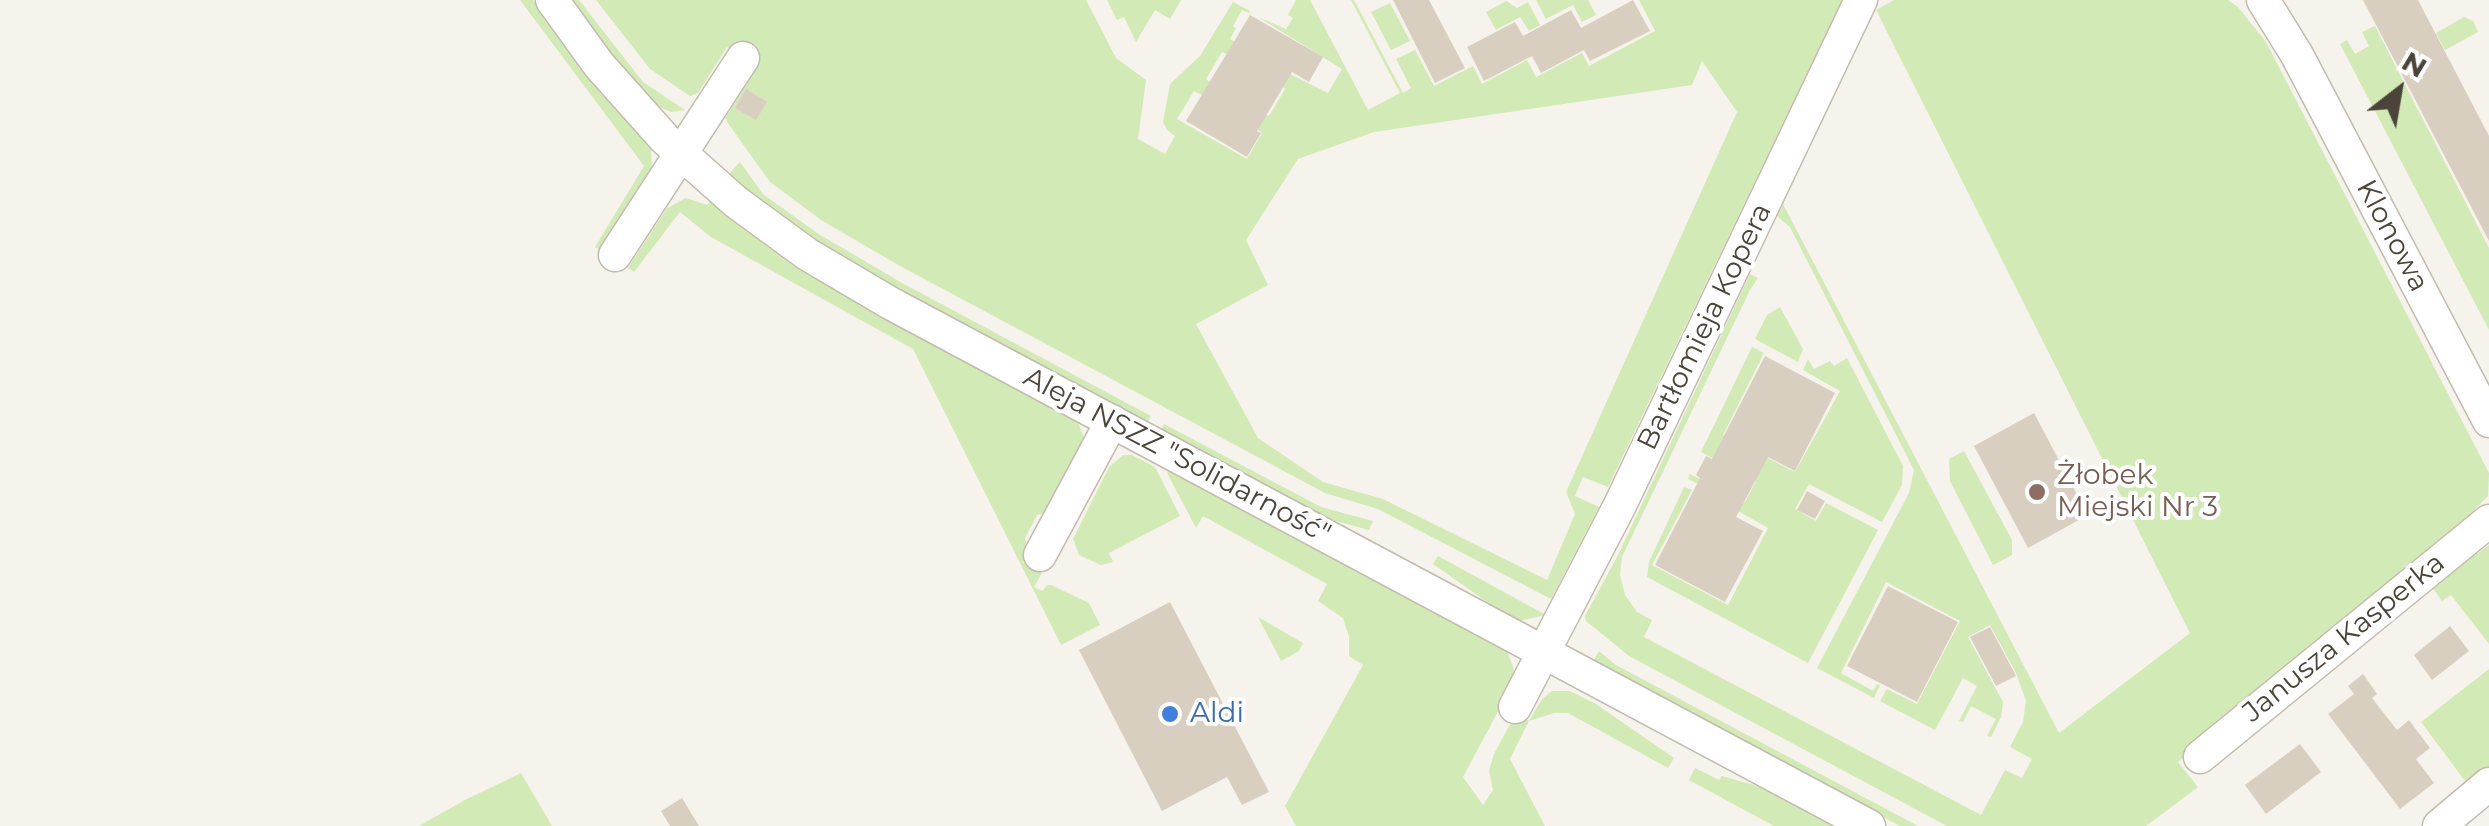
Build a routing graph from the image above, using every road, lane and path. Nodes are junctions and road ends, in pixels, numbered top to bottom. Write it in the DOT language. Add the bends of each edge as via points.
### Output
graph roads {
  1 [pos="552,0"];
  2 [pos="1861,0"];
  3 [pos="2263,0"];
  4 [pos="743,58"];
  5 [pos="680,153"];
  6 [pos="614,256"];
  7 [pos="1112,421"];
  8 [pos="2489,421"];
  9 [pos="2489,520"];
  10 [pos="1040,555"];
  11 [pos="1544,652"];
  12 [pos="1515,707"];
  13 [pos="2200,757"];
  14 [pos="2489,784"];
  15 [pos="1869,826"];
  16 [pos="2439,826"];
  1 -- 5 [label="street, Aleja NSZZ \"Solidarność\"" via="611,79"];
  2 -- 11 [label="street, Bartłomieja Kopera"];
  3 -- 8 [label="street, Klonowa"];
  4 -- 5 [label="street"];
  5 -- 6 [label="street"];
  5 -- 7 [label="street, Aleja NSZZ \"Solidarność\"" via="807,254"];
  7 -- 10 [label="street"];
  7 -- 11 [label="street, Aleja NSZZ \"Solidarność\""];
  9 -- 13 [label="street, Janusza Kasperka"];
  11 -- 12 [label="street, Bartłomieja Kopera"];
  11 -- 15 [label="street, Aleja NSZZ \"Solidarność\""];
  14 -- 16 [label="street"];
}
